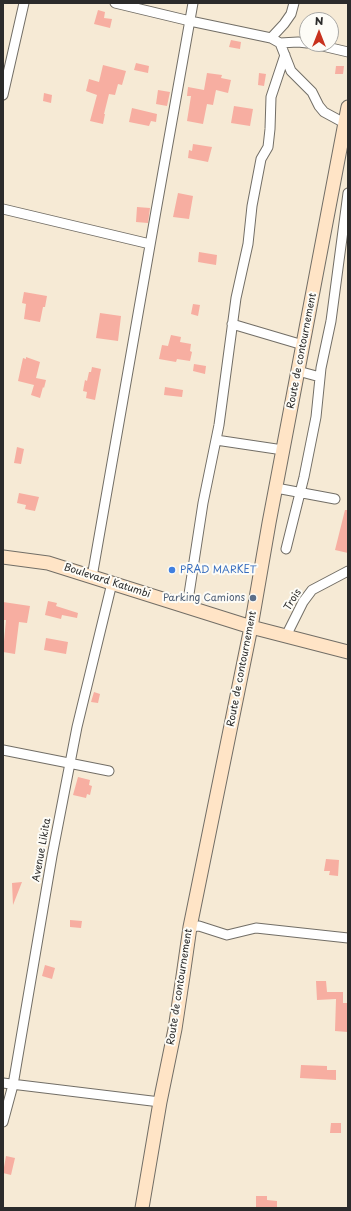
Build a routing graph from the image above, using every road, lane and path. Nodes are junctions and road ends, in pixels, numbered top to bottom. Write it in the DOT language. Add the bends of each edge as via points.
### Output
graph roads {
  1 [pos="24,3"];
  2 [pos="115,3"];
  3 [pos="193,3"];
  4 [pos="294,3"];
  5 [pos="190,21"];
  6 [pos="271,38"];
  7 [pos="299,42"];
  8 [pos="280,43"];
  9 [pos="285,55"];
  10 [pos="3,95"];
  11 [pos="348,107"];
  12 [pos="346,124"];
  13 [pos="348,193"];
  14 [pos="3,209"];
  15 [pos="150,244"];
  16 [pos="232,324"];
  17 [pos="303,344"];
  18 [pos="298,371"];
  19 [pos="320,377"];
  20 [pos="216,440"];
  21 [pos="283,450"];
  22 [pos="276,488"];
  23 [pos="300,493"];
  24 [pos="335,499"];
  25 [pos="286,549"];
  26 [pos="3,557"];
  27 [pos="348,571"];
  28 [pos="92,576"];
  29 [pos="112,583"];
  30 [pos="187,607"];
  31 [pos="251,627"];
  32 [pos="286,636"];
  33 [pos="348,652"];
  34 [pos="3,750"];
  35 [pos="70,763"];
  36 [pos="109,771"];
  37 [pos="190,927"];
  38 [pos="348,938"];
  39 [pos="3,1083"];
  40 [pos="13,1085"];
  41 [pos="160,1102"];
  42 [pos="3,1122"];
  43 [pos="142,1208"];
  1 -- 10 [label="street"];
  2 -- 5 [label="street"];
  3 -- 5 [label="street"];
  4 -- 6 [label="street" via="291,14"];
  5 -- 6 [label="street"];
  5 -- 15 [label="street"];
  6 -- 8 [label="street"];
  7 -- 8 [label="street"];
  8 -- 9 [label="street"];
  9 -- 12 [label="street" via="291,71 312,92 324,112"];
  9 -- 16 [label="street" via="271,97 268,147 261,158"];
  11 -- 12 [label="street, Route de contournement"];
  12 -- 17 [label="street, Route de contournement"];
  13 -- 19 [label="street" via="331,321"];
  14 -- 15 [label="street"];
  15 -- 28 [label="street"];
  16 -- 17 [label="street"];
  16 -- 20 [label="street"];
  17 -- 18 [label="street, Route de contournement"];
  18 -- 19 [label="street"];
  18 -- 21 [label="street, Route de contournement"];
  19 -- 23 [label="street" via="316,417"];
  20 -- 21 [label="street"];
  20 -- 30 [label="street" via="203,502"];
  21 -- 22 [label="street, Route de contournement"];
  22 -- 23 [label="street"];
  22 -- 31 [label="street, Route de contournement"];
  23 -- 24 [label="street"];
  23 -- 25 [label="street"];
  26 -- 28 [label="street, Boulevard Katumbi" via="48,563"];
  27 -- 32 [label="street, Trois" via="312,590"];
  28 -- 29 [label="street, Boulevard Katumbi"];
  29 -- 30 [label="street, Boulevard Katumbi"];
  29 -- 35 [label="street, Avenue Likita"];
  30 -- 31 [label="street, Boulevard Katumbi"];
  31 -- 32 [label="street, Boulevard Katumbi"];
  31 -- 37 [label="street, Route de contournement"];
  32 -- 33 [label="street, Boulevard Katumbi"];
  34 -- 35 [label="street"];
  35 -- 36 [label="street"];
  35 -- 40 [label="street, Avenue Likita"];
  37 -- 38 [label="street" via="199,926 227,935 256,928"];
  37 -- 41 [label="street, Route de contournement" via="184,976"];
  39 -- 40 [label="street"];
  40 -- 41 [label="street"];
  40 -- 42 [label="street, Avenue Likita"];
  41 -- 43 [label="street, Route de contournement"];
}
